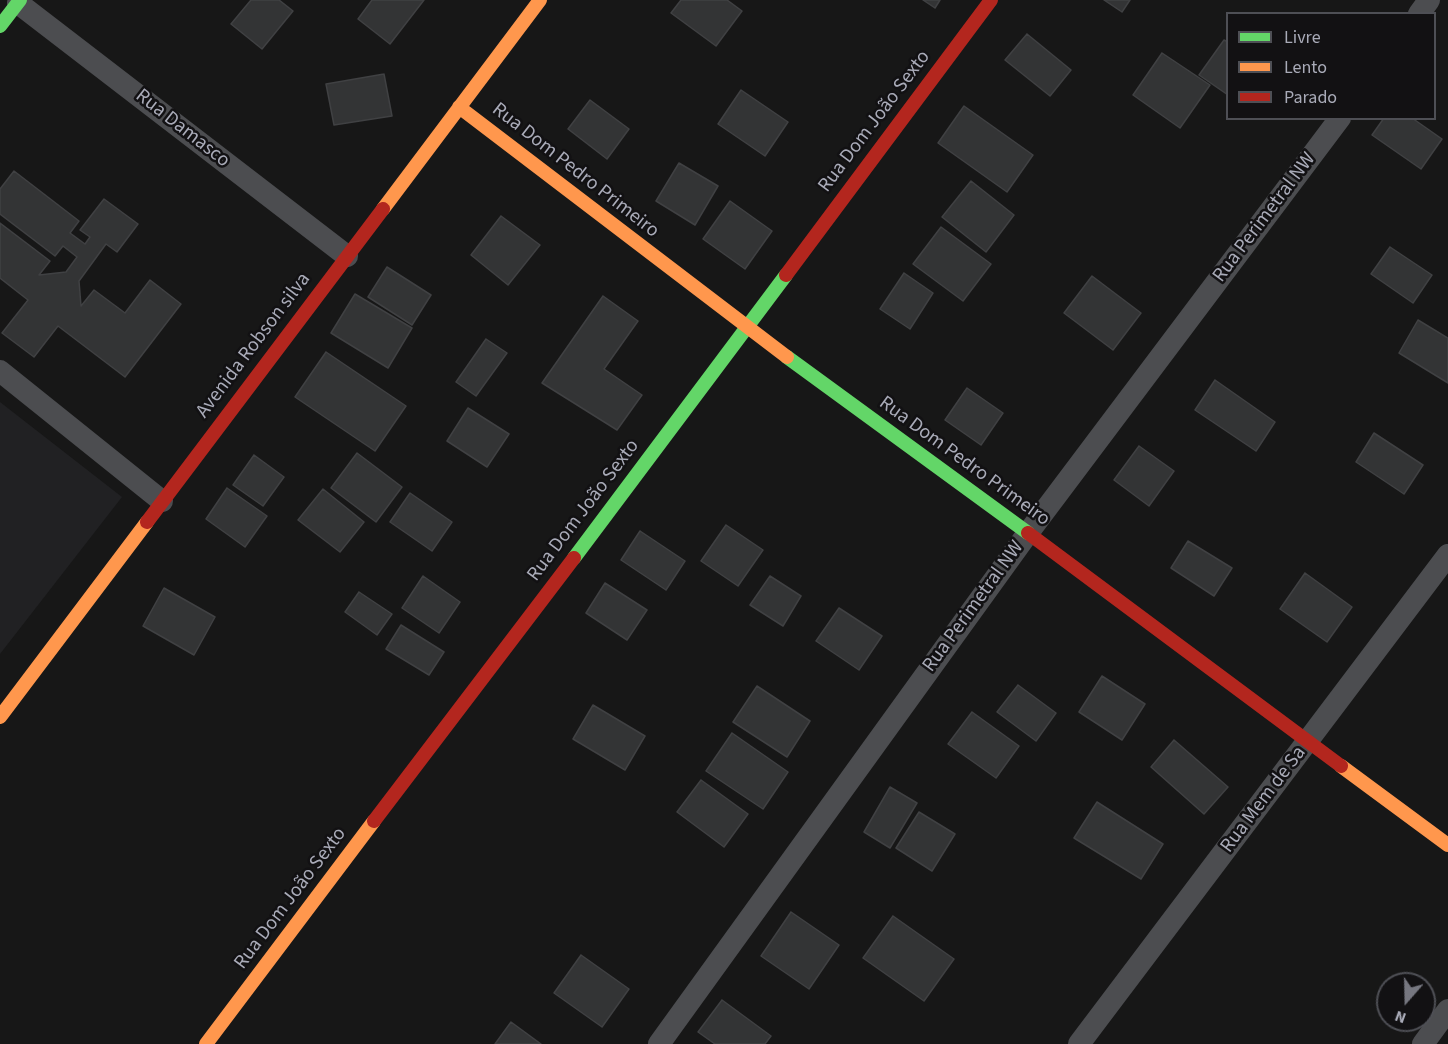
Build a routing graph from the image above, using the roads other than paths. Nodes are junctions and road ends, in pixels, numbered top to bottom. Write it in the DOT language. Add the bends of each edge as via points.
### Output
graph roads {
  1 [pos="540,0"];
  2 [pos="991,0"];
  3 [pos="19,1"];
  4 [pos="0,26"];
  5 [pos="459,107"];
  6 [pos="1338,120"];
  7 [pos="347,256"];
  8 [pos="747,328"];
  9 [pos="0,370"];
  10 [pos="162,501"];
  11 [pos="1028,533"];
  12 [pos="1448,555"];
  13 [pos="0,717"];
  14 [pos="1309,741"];
  15 [pos="1448,845"];
  16 [pos="1448,1010"];
  17 [pos="206,1044"];
  18 [pos="658,1044"];
  19 [pos="1079,1044"];
  20 [pos="1423,1044"];
  1 -- 5 [label="street, Avenida Robson silva"];
  2 -- 8 [label="street, Rua Dom João Sexto"];
  3 -- 4 [label="street"];
  3 -- 7 [label="street, Rua Damasco"];
  5 -- 7 [label="street, Avenida Robson silva"];
  5 -- 8 [label="street, Rua Dom Pedro Primeiro"];
  6 -- 11 [label="street, Rua Perimetral NW"];
  7 -- 10 [label="street, Avenida Robson silva"];
  8 -- 11 [label="street, Rua Dom Pedro Primeiro"];
  8 -- 17 [label="street, Rua Dom João Sexto"];
  9 -- 10 [label="street"];
  10 -- 13 [label="street, Avenida Robson silva"];
  11 -- 14 [label="street, Rua Dom Pedro Primeiro"];
  11 -- 18 [label="street, Rua Perimetral NW"];
  12 -- 14 [label="street, Rua Mem de Sa"];
  14 -- 15 [label="street, Rua Dom Pedro Primeiro"];
  14 -- 19 [label="street, Rua Mem de Sa"];
  16 -- 20 [label="street"];
}
